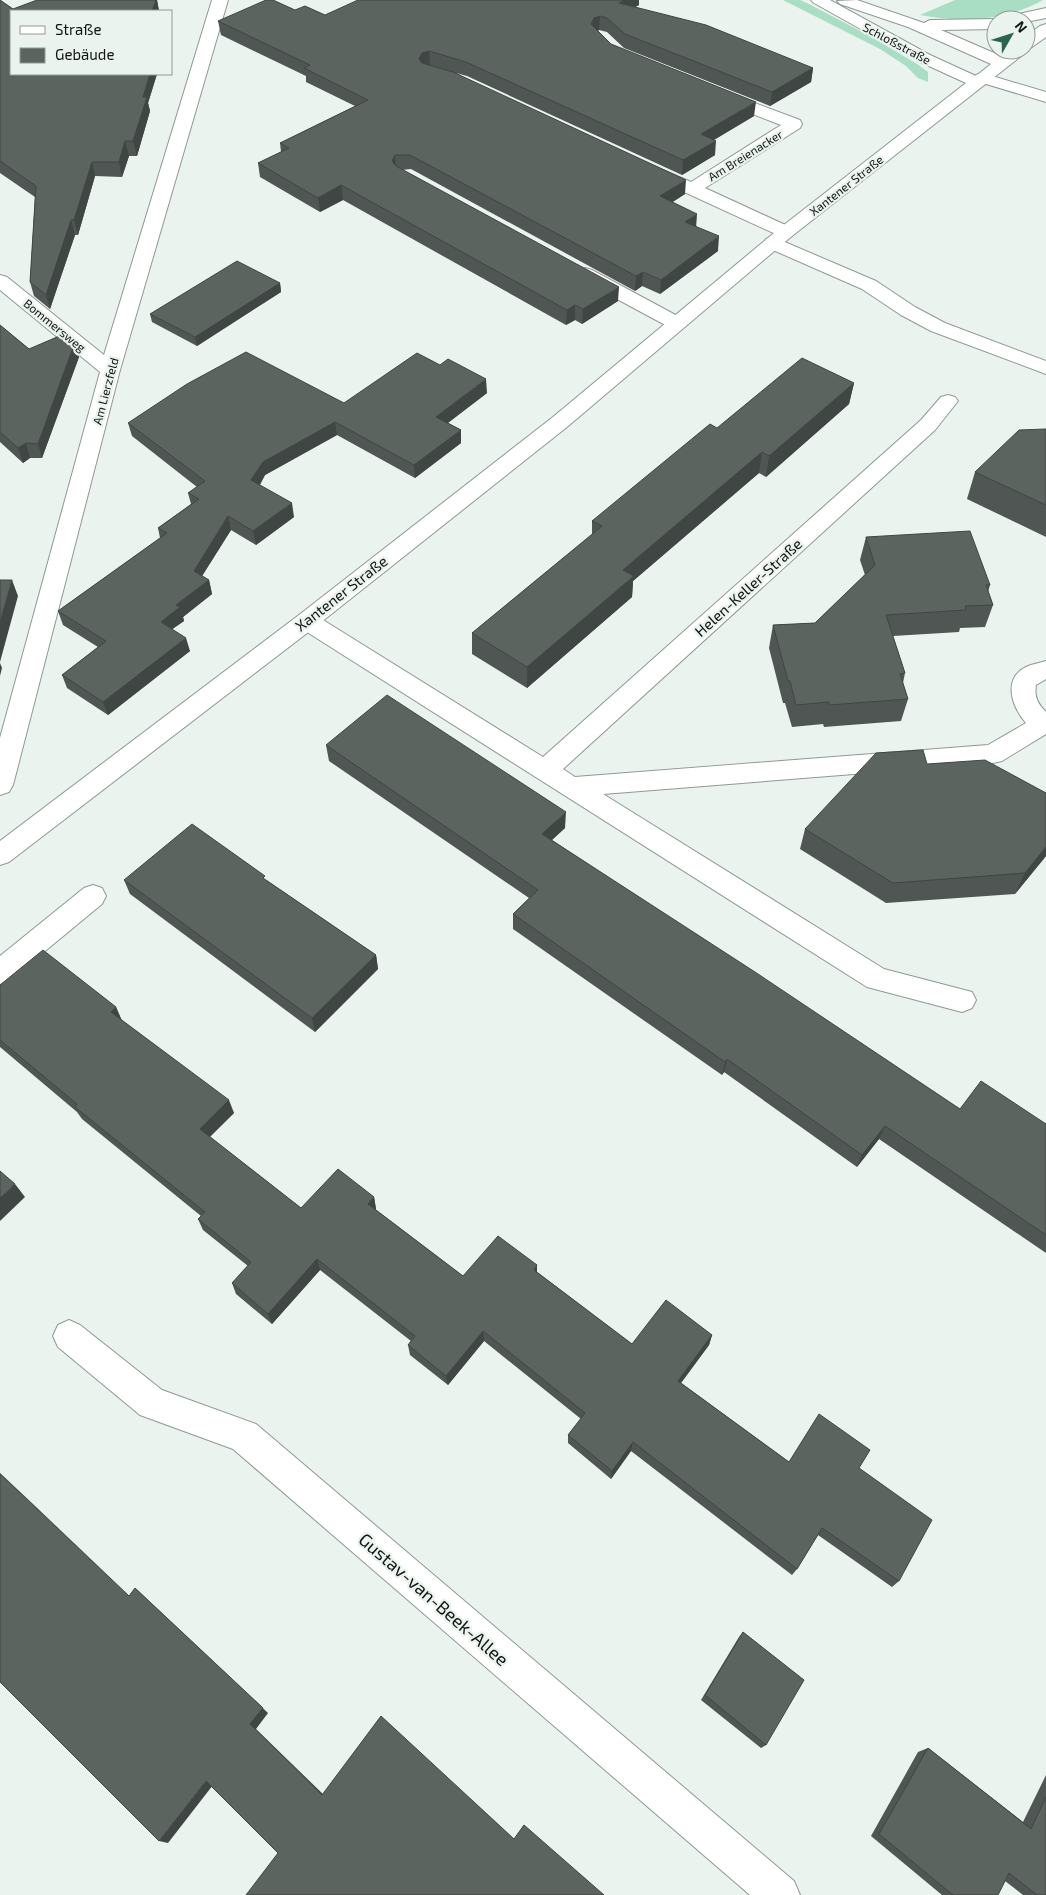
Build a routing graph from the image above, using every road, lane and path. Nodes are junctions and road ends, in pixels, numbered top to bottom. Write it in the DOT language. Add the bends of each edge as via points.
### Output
graph roads {
  1 [pos="220,0"];
  2 [pos="819,0"];
  3 [pos="842,0"];
  4 [pos="914,24"];
  5 [pos="986,25"];
  6 [pos="1006,60"];
  7 [pos="1002,63"];
  8 [pos="979,80"];
  9 [pos="705,89"];
  10 [pos="1046,97"];
  11 [pos="638,164"];
  12 [pos="691,189"];
  13 [pos="779,238"];
  14 [pos="567,264"];
  15 [pos="0,281"];
  16 [pos="676,323"];
  17 [pos="1046,368"];
  18 [pos="110,370"];
  19 [pos="948,401"];
  20 [pos="307,621"];
  21 [pos="1046,670"];
  22 [pos="1045,724"];
  23 [pos="545,770"];
  24 [pos="0,785"];
  25 [pos="571,787"];
  26 [pos="0,855"];
  27 [pos="93,896"];
  28 [pos="5,960"];
  29 [pos="962,1000"];
  30 [pos="69,1336"];
  31 [pos="780,1895"];
  1 -- 18 [label="street, Am Lierzfeld"];
  2 -- 8 [label="street, Schloßstraße" via="924,58"];
  3 -- 4 [label="street, Schloßstraße"];
  4 -- 5 [label="street"];
  4 -- 7 [label="street, Schloßstraße"];
  6 -- 7 [label="street, Xantener Straße"];
  7 -- 8 [label="street, Xantener Straße"];
  8 -- 10 [label="street, Schloßstraße"];
  8 -- 13 [label="street, Xantener Straße"];
  9 -- 12 [label="street, Am Breienacker" via="794,124"];
  11 -- 12 [label="street, Am Breienacker"];
  12 -- 13 [label="street, Am Breienacker"];
  13 -- 16 [label="street, Xantener Straße"];
  13 -- 17 [label="street, Am Breienacker" via="869,285 938,327"];
  14 -- 16 [label="street"];
  15 -- 18 [label="street, Bommersweg"];
  16 -- 20 [label="street, Xantener Straße" via="560,422"];
  18 -- 24 [label="street, Am Lierzfeld"];
  19 -- 23 [label="street, Helen-Keller-Straße" via="928,425"];
  20 -- 23 [label="street"];
  20 -- 26 [label="street, Xantener Straße"];
  21 -- 22 [label="street" via="1031,676 1024,686 1023,699 1030,713"];
  22 -- 25 [label="street" via="994,754"];
  23 -- 25 [label="street"];
  25 -- 29 [label="street" via="877,979"];
  27 -- 28 [label="street"];
  30 -- 31 [label="street, Gustav-van-Beek-Allee" via="152,1404 244,1436"];
}
